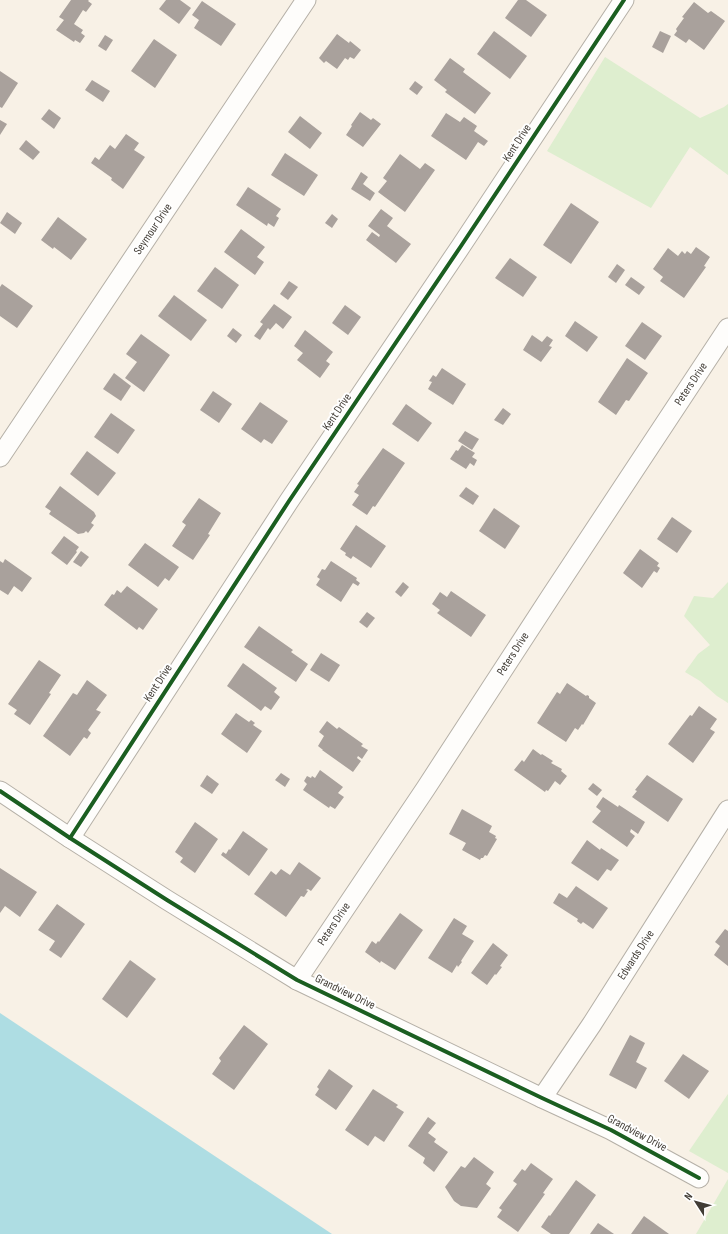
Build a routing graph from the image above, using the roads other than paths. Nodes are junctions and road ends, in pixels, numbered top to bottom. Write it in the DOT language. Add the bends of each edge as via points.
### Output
graph roads {
  1 [pos="306,0"];
  2 [pos="624,0"];
  3 [pos="728,328"];
  4 [pos="0,457"];
  5 [pos="0,791"];
  6 [pos="728,810"];
  7 [pos="70,838"];
  8 [pos="296,980"];
  9 [pos="542,1098"];
  10 [pos="699,1178"];
  1 -- 4 [label="street, Seymour Drive"];
  2 -- 7 [label="street, Kent Drive" via="462,246 289,501"];
  3 -- 8 [label="street, Peters Drive" via="426,788"];
  5 -- 7 [label="street, Grandview Drive"];
  6 -- 9 [label="street, Edwards Drive"];
  7 -- 8 [label="street, Grandview Drive"];
  8 -- 9 [label="street, Grandview Drive"];
  9 -- 10 [label="street, Grandview Drive" via="611,1130"];
}
